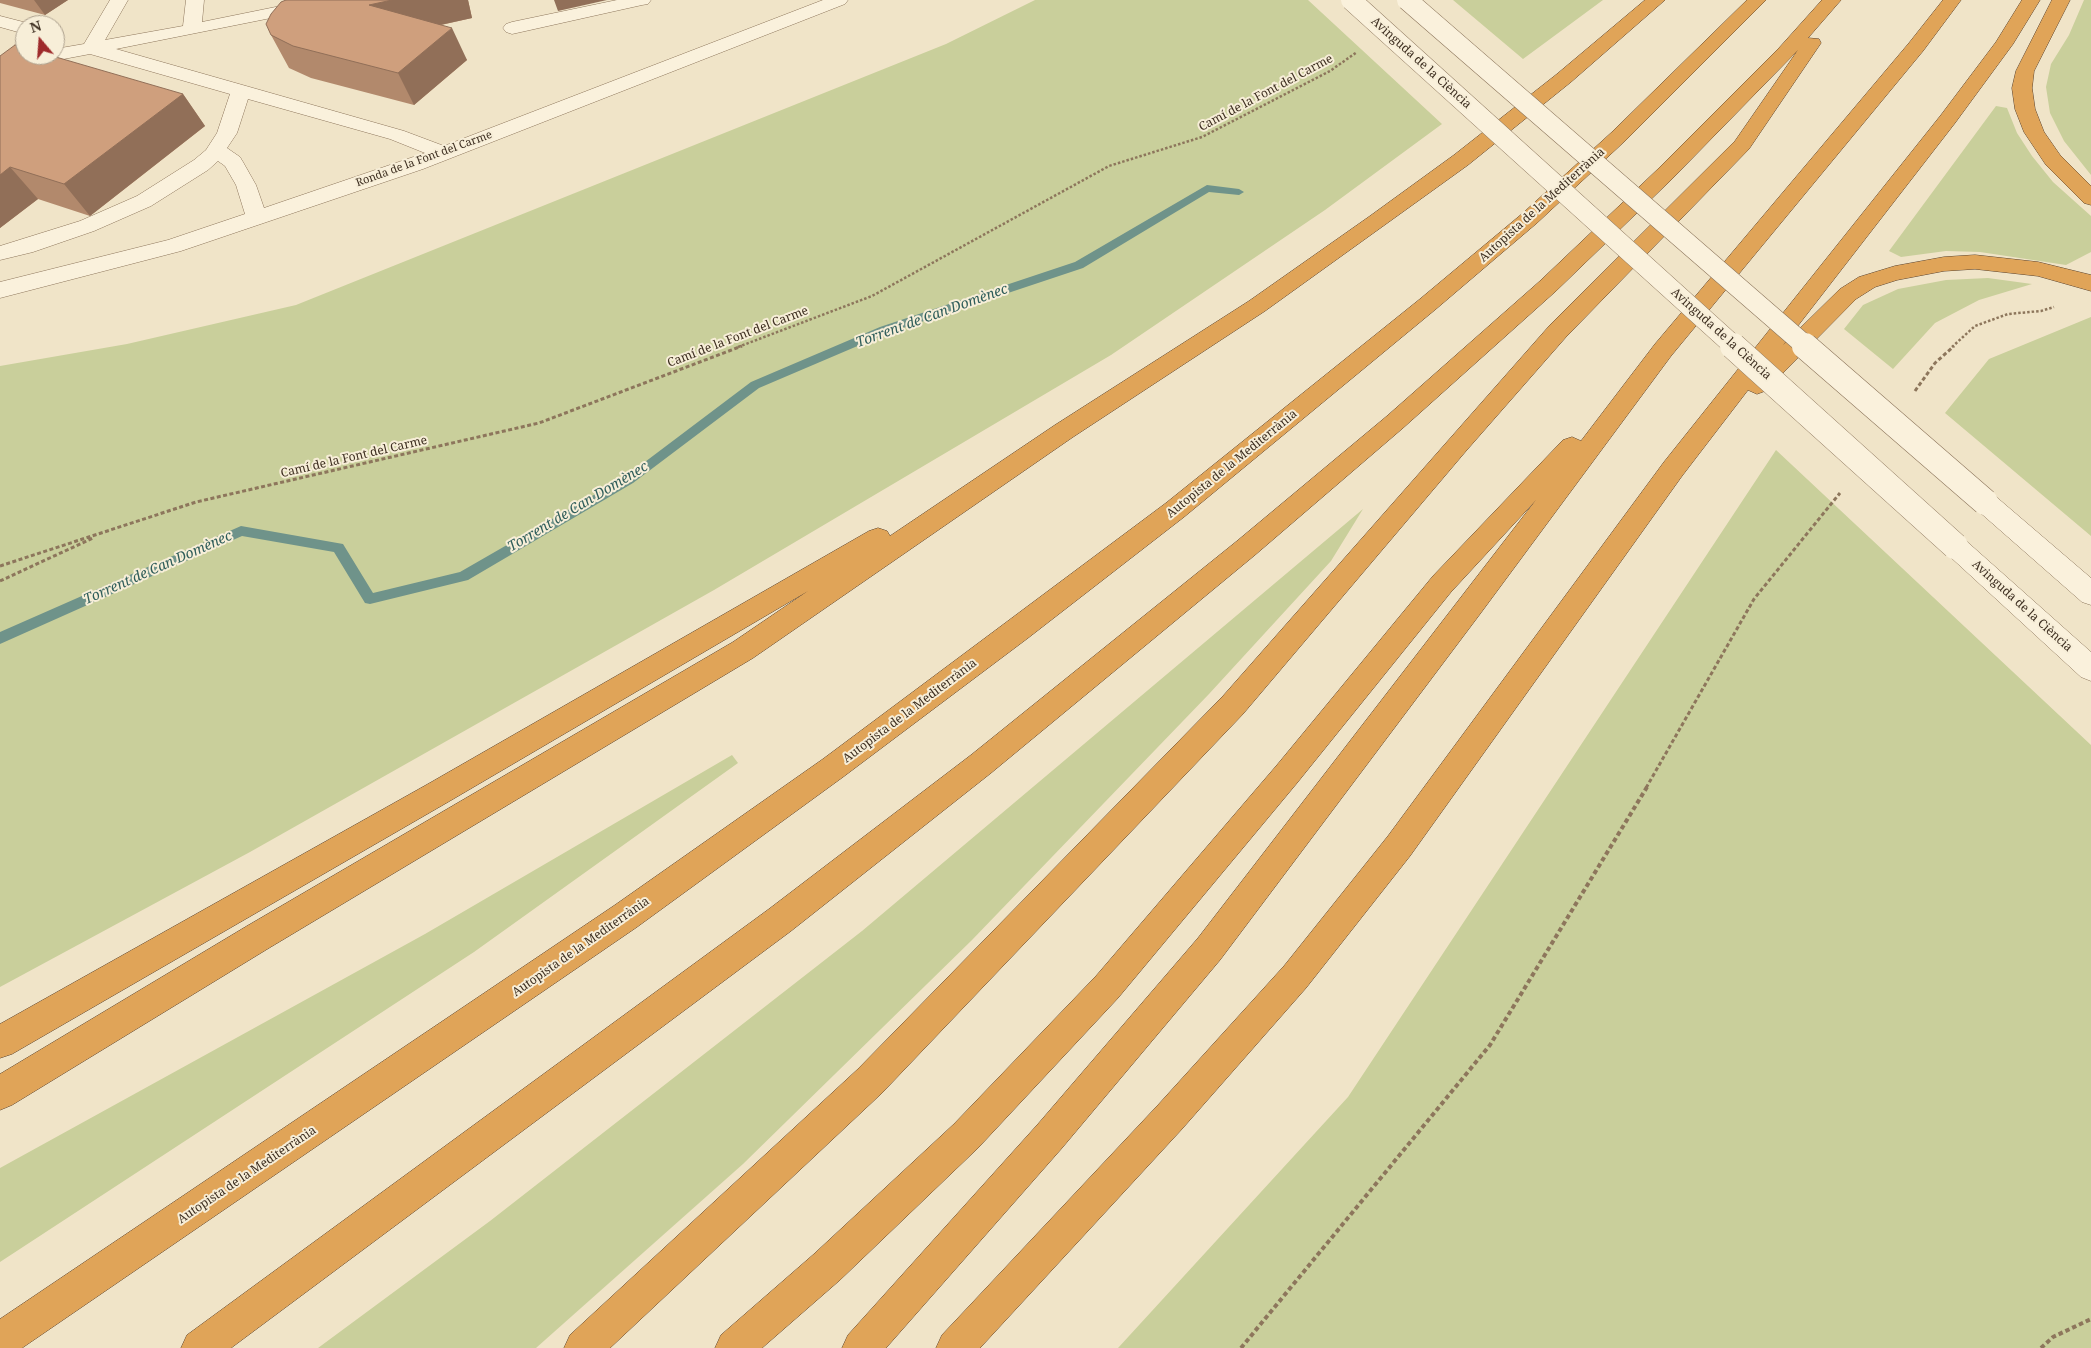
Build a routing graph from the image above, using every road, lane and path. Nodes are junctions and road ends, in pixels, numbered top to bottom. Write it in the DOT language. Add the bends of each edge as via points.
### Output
graph roads {
  1 [pos="119,0"];
  2 [pos="195,0"];
  3 [pos="336,0"];
  4 [pos="642,0"];
  5 [pos="838,0"];
  6 [pos="1351,0"];
  7 [pos="1407,0"];
  8 [pos="1656,0"];
  9 [pos="1757,0"];
  10 [pos="1832,0"];
  11 [pos="1842,0"];
  12 [pos="1952,0"];
  13 [pos="2031,0"];
  14 [pos="2061,0"];
  15 [pos="0,21"];
  16 [pos="15,25"];
  17 [pos="512,28"];
  18 [pos="192,30"];
  19 [pos="65,40"];
  20 [pos="91,48"];
  21 [pos="1361,49"];
  22 [pos="0,65"];
  23 [pos="240,90"];
  24 [pos="216,150"];
  25 [pos="444,153"];
  26 [pos="2091,198"];
  27 [pos="257,218"];
  28 [pos="0,253"];
  29 [pos="2091,283"];
  30 [pos="0,290"];
  31 [pos="2057,306"];
  32 [pos="1663,350"];
  33 [pos="1912,395"];
  34 [pos="1064,431"];
  35 [pos="1673,469"];
  36 [pos="1841,492"];
  37 [pos="107,531"];
  38 [pos="0,566"];
  39 [pos="0,581"];
  40 [pos="2091,594"];
  41 [pos="2091,669"];
  42 [pos="0,1042"];
  43 [pos="0,1093"];
  44 [pos="2091,1319"];
  45 [pos="0,1341"];
  46 [pos="200,1348"];
  47 [pos="582,1348"];
  48 [pos="734,1348"];
  49 [pos="861,1348"];
  50 [pos="955,1348"];
  51 [pos="1241,1348"];
  52 [pos="2041,1348"];
  1 -- 20 [label="street"];
  2 -- 18 [label="street"];
  3 -- 18 [label="street"];
  4 -- 17 [label="street"];
  5 -- 25 [label="street, Ronda de la Font del Carme"];
  6 -- 41 [label="street, Avinguda de la Ciència, bridge"];
  7 -- 40 [label="street, bridge"];
  8 -- 34 [label="highway" via="1557,84 1385,216 1257,306"];
  9 -- 45 [label="highway, Autopista de la Mediterrània" via="1619,136 1530,218 1183,504 1026,624 825,774 626,916"];
  10 -- 46 [label="highway" via="1786,52 1665,174 1548,286 1246,548 981,764 780,920"];
  11 -- 47 [label="highway" via="1742,145 1558,331 1233,705 870,1081"];
  12 -- 32 [label="highway"];
  13 -- 35 [label="highway" via="2004,44 1948,119"];
  14 -- 26 [label="highway" via="2025,71 2022,88 2025,110 2034,132 2053,160"];
  15 -- 16 [label="street"];
  18 -- 20 [label="street"];
  19 -- 20 [label="street"];
  20 -- 22 [label="street"];
  20 -- 23 [label="street"];
  21 -- 37 [label="path, Camí de la Font del Carme" via="1330,71 1202,137 1109,166 872,296 539,423 196,502"];
  23 -- 24 [label="street" via="227,133"];
  23 -- 25 [label="street" via="397,135"];
  24 -- 27 [label="street" via="234,162"];
  24 -- 28 [label="street" via="201,165 144,202 87,226"];
  25 -- 27 [label="street, Ronda de la Font del Carme"];
  27 -- 30 [label="street, Ronda de la Font del Carme" via="173,246"];
  29 -- 35 [label="highway" via="2038,269 1975,262 1918,267 1867,282 1848,294"];
  31 -- 33 [label="path" via="2008,314 1975,326 1936,363"];
  32 -- 48 [label="highway" via="1442,584 1288,774 1107,987 966,1136 828,1267"];
  32 -- 49 [label="highway" via="1209,949 1050,1136"];
  34 -- 42 [label="highway"];
  34 -- 43 [label="highway" via="743,650 258,936"];
  35 -- 50 [label="highway" via="1399,846 1295,977"];
  36 -- 51 [label="path" via="1754,599 1623,829 1490,1045"];
  37 -- 38 [label="path, Camí de la Font del Carme"];
  37 -- 39 [label="path"];
  44 -- 52 [label="path" via="2053,1337"];
}
